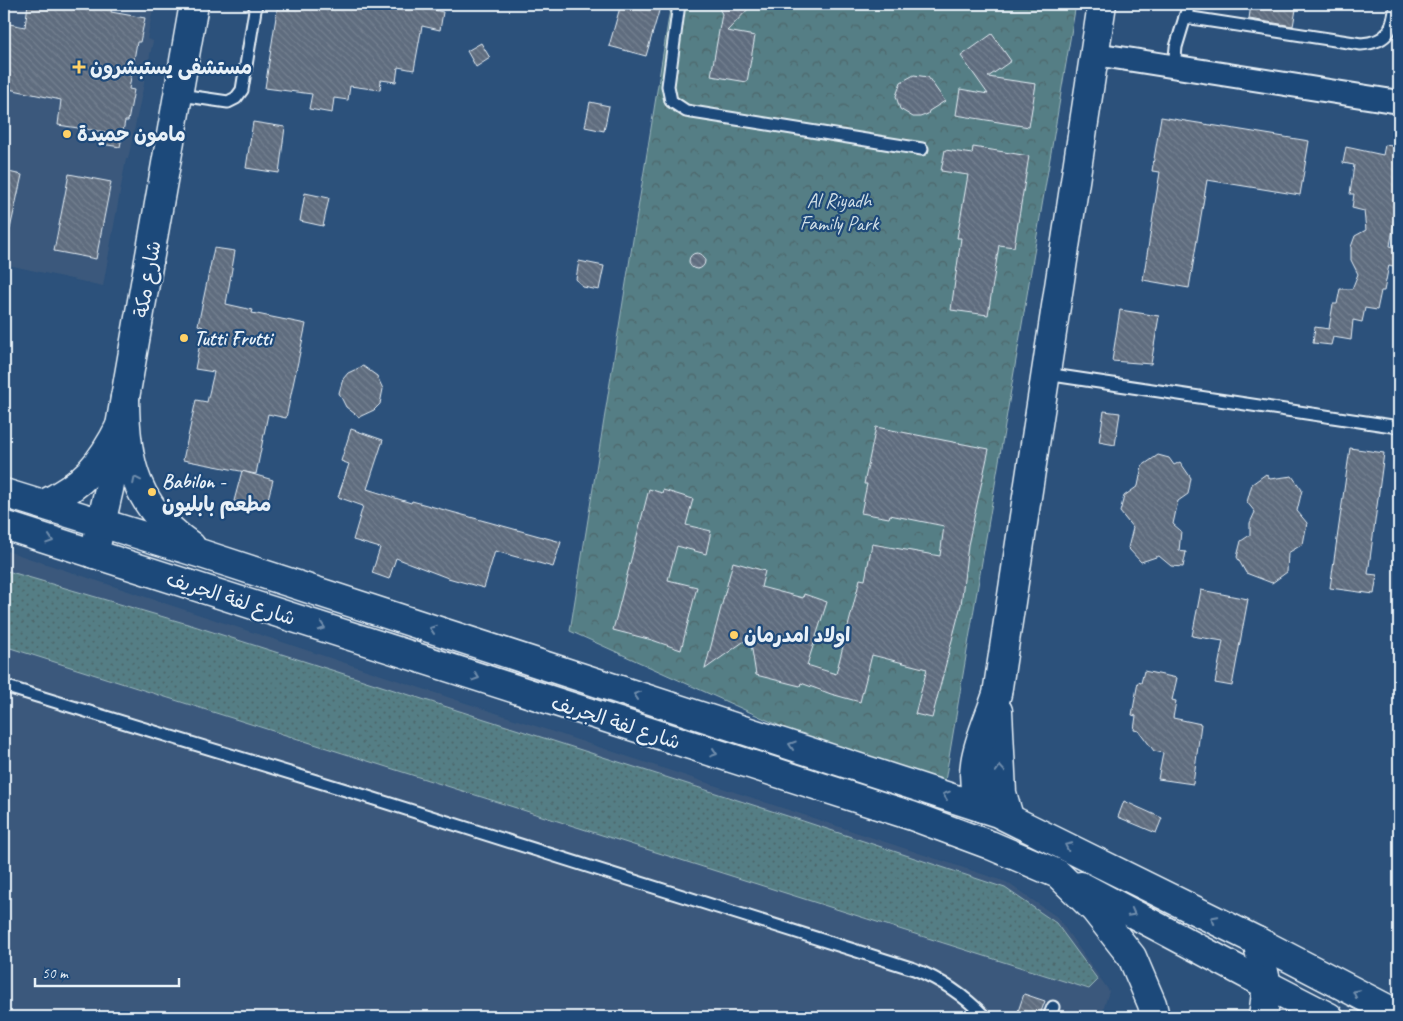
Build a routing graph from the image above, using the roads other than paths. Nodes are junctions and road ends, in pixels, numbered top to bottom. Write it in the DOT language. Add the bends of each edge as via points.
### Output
graph roads {
  1 [pos="194,4"];
  2 [pos="256,4"];
  3 [pos="680,4"];
  4 [pos="1102,4"];
  5 [pos="1189,4"];
  6 [pos="1396,4"];
  7 [pos="1185,17"];
  8 [pos="1095,54"];
  9 [pos="1174,67"];
  10 [pos="180,95"];
  11 [pos="1399,102"];
  12 [pos="922,149"];
  13 [pos="1046,374"];
  14 [pos="123,411"];
  15 [pos="1399,427"];
  16 [pos="4,493"];
  17 [pos="42,506"];
  18 [pos="102,522"];
  19 [pos="4,525"];
  20 [pos="94,554"];
  21 [pos="202,554"];
  22 [pos="4,686"];
  23 [pos="997,694"];
  24 [pos="982,808"];
  25 [pos="1009,817"];
  26 [pos="1058,874"];
  27 [pos="1257,941"];
  28 [pos="1267,985"];
  29 [pos="1399,1015"];
  30 [pos="985,1017"];
  31 [pos="1155,1017"];
  32 [pos="1264,1017"];
  33 [pos="1329,1017"];
  1 -- 10 [label="main road, شارع مكة"];
  2 -- 10 [label="lane" via="242,90 236,98 228,102"];
  3 -- 12 [label="lane" via="668,86 671,101 686,111"];
  4 -- 8 [label="main road"];
  5 -- 7 [label="lane"];
  6 -- 7 [label="lane" via="1393,27 1380,40 1361,44"];
  7 -- 9 [label="lane"];
  8 -- 9 [label="street"];
  8 -- 13 [label="main road"];
  9 -- 11 [label="street"];
  10 -- 14 [label="main road, شارع مكة"];
  13 -- 15 [label="lane"];
  13 -- 23 [label="main road"];
  14 -- 17 [label="main road" via="108,450 90,474 68,492"];
  14 -- 18 [label="main road, شارع مكة"];
  21 -- 14 [label="main road, one-way" via="172,533 149,505 132,472"];
  16 -- 17 [label="main road, شارع لفة الجريف"];
  17 -- 18 [label="main road, شارع لفة الجريف"];
  18 -- 20 [label="main road, شارع مكة"];
  18 -- 21 [label="main road, شارع لفة الجريف"];
  19 -- 20 [label="main road, شارع لفة الجريف, one-way"];
  20 -- 26 [label="main road, شارع لفة الجريف, one-way" via="912,816"];
  24 -- 21 [label="main road, شارع لفة الجريف, one-way"];
  22 -- 30 [label="lane" via="914,969 933,976 956,991"];
  23 -- 24 [label="main road" via="972,778 976,798"];
  25 -- 23 [label="main road, one-way" via="1002,793"];
  24 -- 25 [label="main road, شارع لفة الجريف"];
  27 -- 25 [label="main road, شارع لفة الجريف, one-way"];
  26 -- 28 [label="main road, one-way"];
  26 -- 31 [label="main road, شارع لفة الجريف" via="1095,910 1132,957"];
  27 -- 28 [label="main road"];
  29 -- 27 [label="main road, شارع لفة الجريف, one-way"];
  28 -- 32 [label="main road"];
  28 -- 33 [label="main road"];
}
